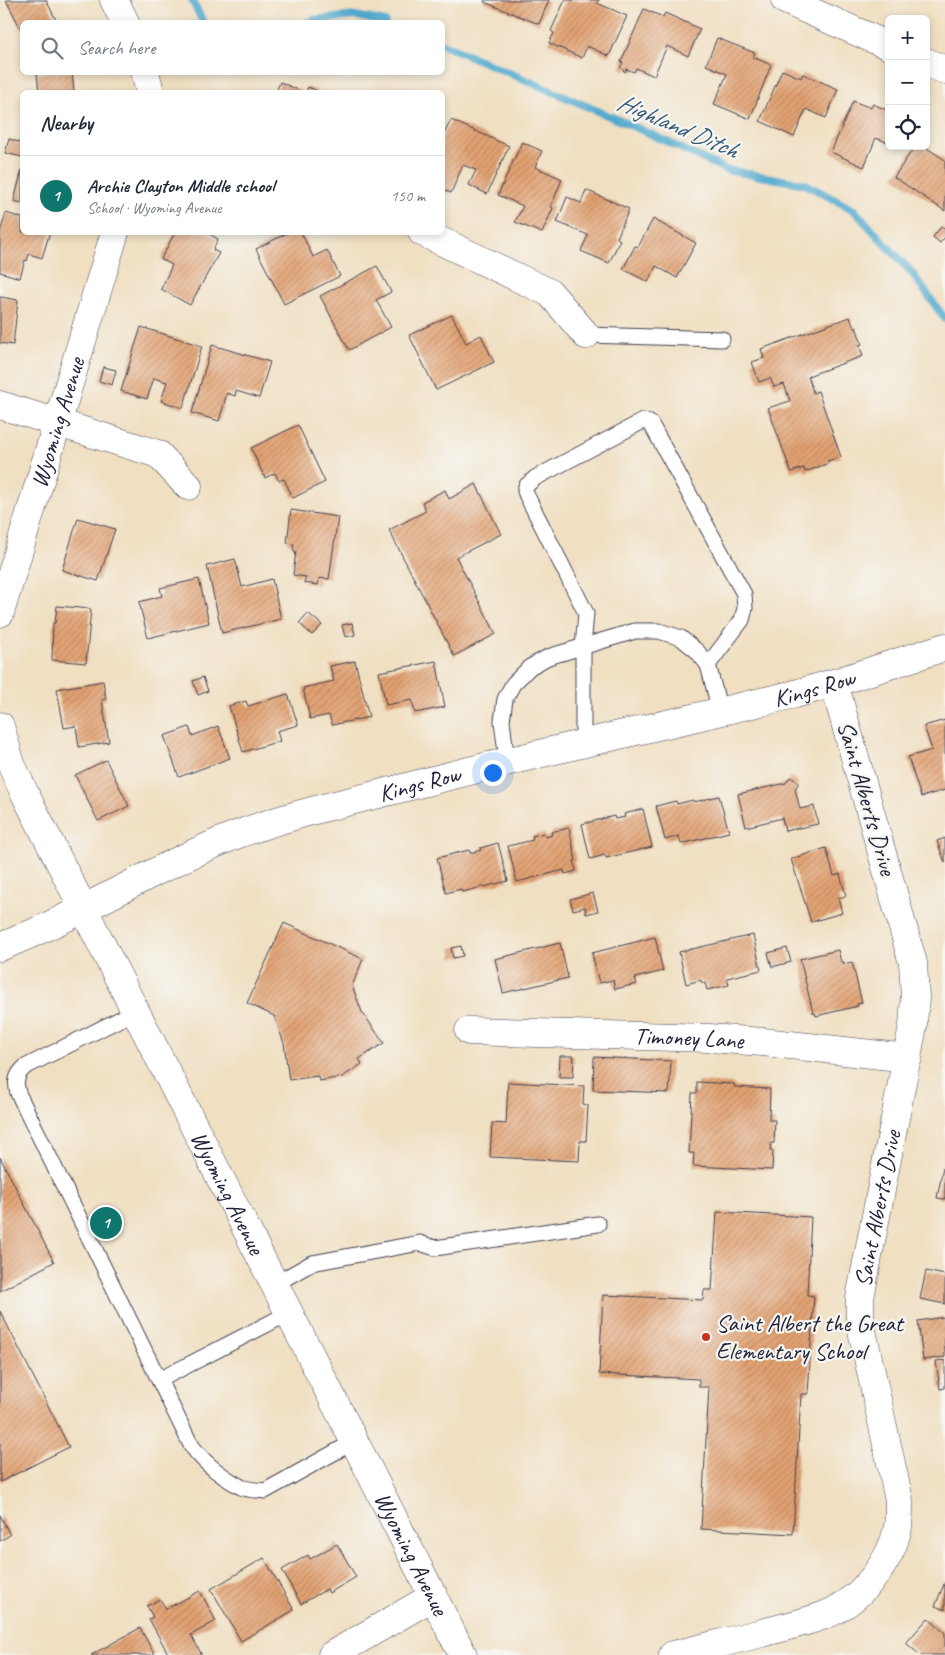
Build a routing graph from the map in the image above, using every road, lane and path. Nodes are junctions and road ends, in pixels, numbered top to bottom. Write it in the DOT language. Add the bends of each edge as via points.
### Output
graph roads {
  1 [pos="114,0"];
  2 [pos="785,0"];
  3 [pos="124,20"];
  4 [pos="885,44"];
  5 [pos="930,64"];
  6 [pos="945,70"];
  7 [pos="114,235"];
  8 [pos="428,235"];
  9 [pos="586,336"];
  10 [pos="722,339"];
  11 [pos="0,405"];
  12 [pos="57,422"];
  13 [pos="188,486"];
  14 [pos="0,613"];
  15 [pos="582,647"];
  16 [pos="945,647"];
  17 [pos="708,665"];
  18 [pos="834,683"];
  19 [pos="720,711"];
  20 [pos="583,743"];
  21 [pos="2,744"];
  22 [pos="507,761"];
  23 [pos="84,909"];
  24 [pos="0,947"];
  25 [pos="136,1011"];
  26 [pos="469,1032"];
  27 [pos="908,1058"];
  28 [pos="598,1224"];
  29 [pos="275,1284"];
  30 [pos="290,1313"];
  31 [pos="159,1380"];
  32 [pos="355,1441"];
  33 [pos="434,1596"];
  34 [pos="332,1655"];
  35 [pos="463,1655"];
  36 [pos="673,1655"];
  1 -- 3 [label="street"];
  2 -- 4 [label="street"];
  5 -- 6 [label="street"];
  7 -- 12 [label="street, Wyoming Avenue"];
  8 -- 9 [label="street" via="550,293"];
  9 -- 10 [label="lane"];
  11 -- 12 [label="street"];
  12 -- 13 [label="street" via="158,454"];
  12 -- 14 [label="street, Wyoming Avenue"];
  15 -- 17 [label="lane" via="635,631 659,631 681,638 697,650"];
  15 -- 17 [label="lane" via="586,613 527,496 526,486 586,450 647,421 744,594 742,620"];
  15 -- 20 [label="lane"];
  15 -- 22 [label="lane" via="548,657 530,667 513,684 504,699 502,721"];
  16 -- 18 [label="street, Kings Row"];
  17 -- 19 [label="lane"];
  18 -- 19 [label="street, Kings Row"];
  18 -- 27 [label="street, Saint Alberts Drive" via="913,963 916,997"];
  19 -- 20 [label="street, Kings Row"];
  20 -- 22 [label="street, Kings Row"];
  21 -- 23 [label="street, Wyoming Avenue"];
  22 -- 23 [label="street, Kings Row" via="284,819 236,835"];
  23 -- 24 [label="street, Kings Row"];
  23 -- 25 [label="street, Wyoming Avenue"];
  25 -- 29 [label="street, Wyoming Avenue"];
  25 -- 31 [label="lane" via="25,1067 16,1084"];
  26 -- 27 [label="street, Timoney Lane" via="709,1038"];
  27 -- 36 [label="street, Saint Alberts Drive" via="860,1298 863,1335 899,1500 898,1527 891,1548 864,1589 827,1614"];
  28 -- 29 [label="lane" via="435,1248 420,1242 312,1263"];
  29 -- 30 [label="street, Wyoming Avenue"];
  30 -- 31 [label="lane"];
  30 -- 32 [label="street, Wyoming Avenue"];
  31 -- 32 [label="lane" via="196,1453 242,1487 265,1490"];
  32 -- 33 [label="street, Wyoming Avenue"];
  33 -- 34 [label="street"];
  33 -- 35 [label="street, Wyoming Avenue"];
}
